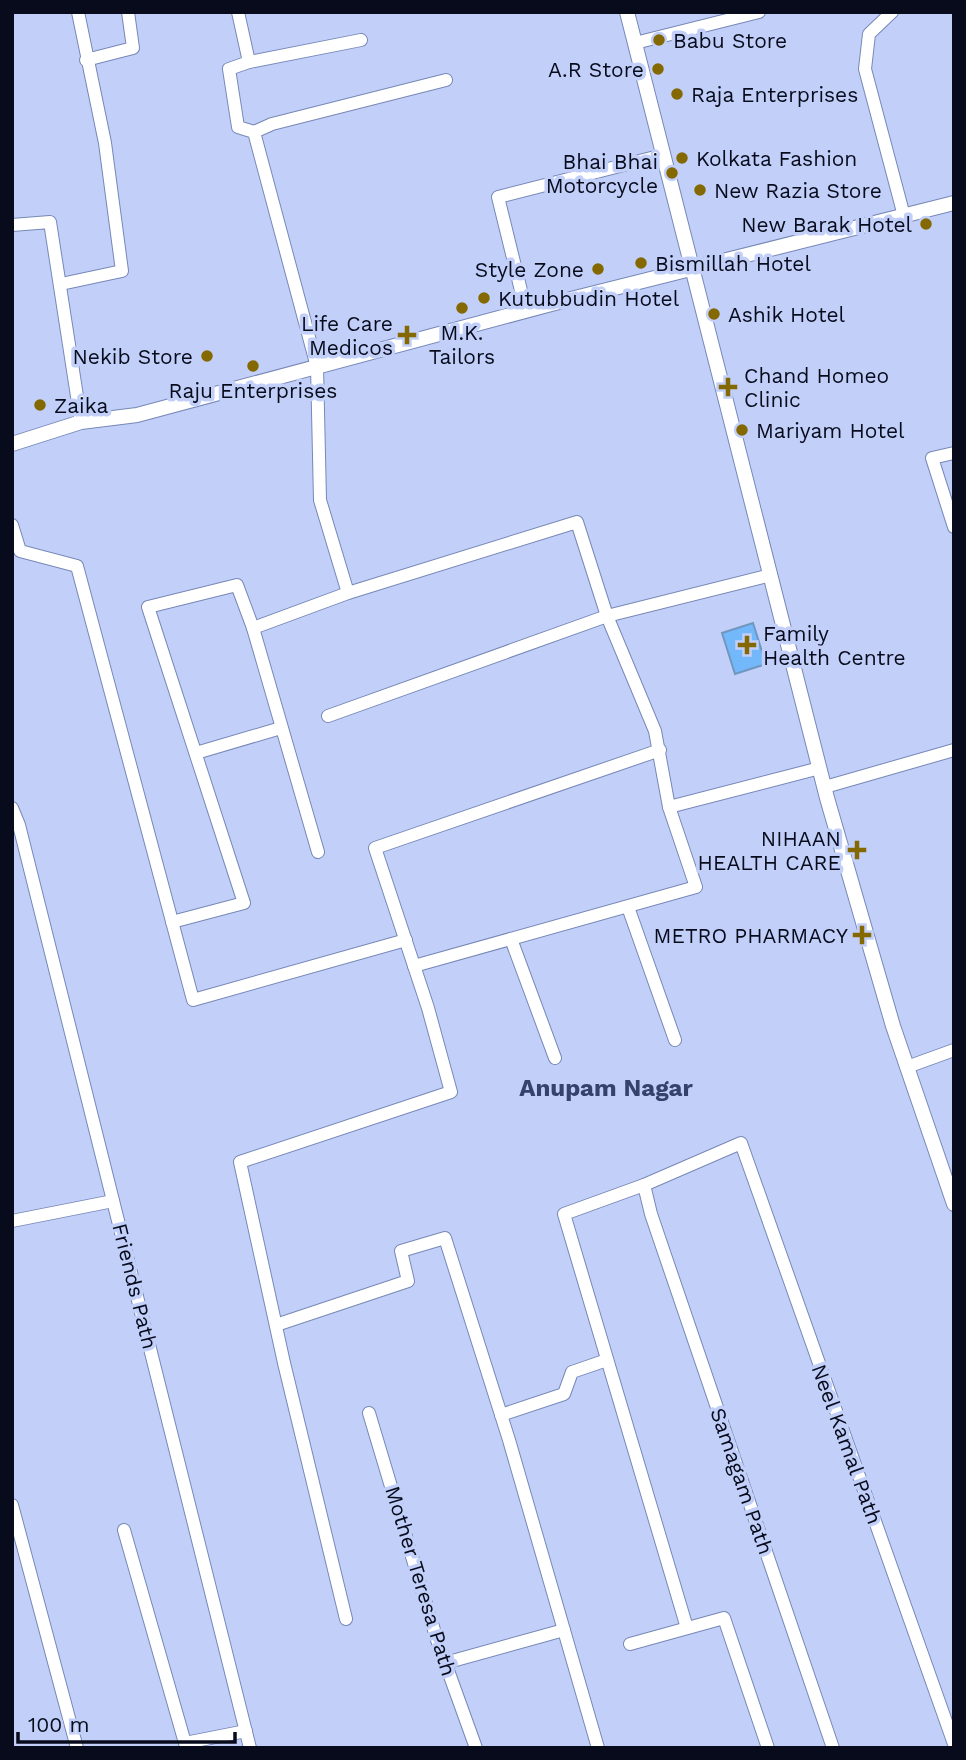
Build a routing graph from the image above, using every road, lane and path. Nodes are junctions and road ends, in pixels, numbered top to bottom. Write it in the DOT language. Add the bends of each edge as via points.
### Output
graph roads {
  1 [pos="78,12"];
  2 [pos="128,12"];
  3 [pos="238,12"];
  4 [pos="627,12"];
  5 [pos="758,12"];
  6 [pos="892,12"];
  7 [pos="360,40"];
  8 [pos="635,43"];
  9 [pos="86,60"];
  10 [pos="249,62"];
  11 [pos="446,80"];
  12 [pos="254,132"];
  13 [pos="663,155"];
  14 [pos="954,203"];
  15 [pos="904,216"];
  16 [pos="12,225"];
  17 [pos="692,268"];
  18 [pos="61,284"];
  19 [pos="526,311"];
  20 [pos="317,367"];
  21 [pos="81,422"];
  22 [pos="12,444"];
  23 [pos="954,453"];
  24 [pos="12,525"];
  25 [pos="954,527"];
  26 [pos="771,575"];
  27 [pos="348,593"];
  28 [pos="607,616"];
  29 [pos="253,628"];
  30 [pos="328,716"];
  31 [pos="281,727"];
  32 [pos="660,750"];
  33 [pos="954,750"];
  34 [pos="196,753"];
  35 [pos="820,768"];
  36 [pos="825,787"];
  37 [pos="669,807"];
  38 [pos="12,808"];
  39 [pos="318,852"];
  40 [pos="628,907"];
  41 [pos="173,922"];
  42 [pos="512,939"];
  43 [pos="406,940"];
  44 [pos="414,965"];
  45 [pos="675,1040"];
  46 [pos="954,1050"];
  47 [pos="555,1058"];
  48 [pos="907,1067"];
  49 [pos="951,1183"];
  50 [pos="644,1185"];
  51 [pos="113,1201"];
  52 [pos="954,1203"];
  53 [pos="12,1221"];
  54 [pos="276,1325"];
  55 [pos="607,1360"];
  56 [pos="369,1413"];
  57 [pos="501,1416"];
  58 [pos="12,1505"];
  59 [pos="124,1530"];
  60 [pos="346,1619"];
  61 [pos="687,1628"];
  62 [pos="564,1630"];
  63 [pos="630,1644"];
  64 [pos="445,1663"];
  65 [pos="246,1731"];
  66 [pos="954,1744"];
  67 [pos="77,1748"];
  68 [pos="250,1748"];
  69 [pos="476,1748"];
  70 [pos="598,1748"];
  71 [pos="768,1748"];
  72 [pos="833,1748"];
  1 -- 9 [label="street"];
  2 -- 9 [label="street" via="133,48"];
  3 -- 10 [label="street"];
  4 -- 8 [label="street"];
  5 -- 8 [label="street"];
  6 -- 15 [label="street" via="869,34 865,69"];
  7 -- 10 [label="street"];
  8 -- 13 [label="street"];
  9 -- 18 [label="street" via="106,143 122,271"];
  10 -- 12 [label="street" via="229,69 238,127"];
  11 -- 12 [label="street"];
  12 -- 20 [label="street"];
  13 -- 17 [label="street"];
  13 -- 19 [label="street" via="498,197"];
  14 -- 15 [label="street"];
  15 -- 17 [label="street"];
  16 -- 18 [label="street" via="50,222"];
  17 -- 19 [label="street"];
  17 -- 26 [label="street"];
  18 -- 21 [label="street"];
  19 -- 20 [label="street"];
  20 -- 21 [label="street" via="137,415"];
  20 -- 27 [label="street" via="320,500"];
  21 -- 22 [label="street"];
  23 -- 25 [label="street" via="932,458"];
  24 -- 41 [label="street" via="20,551 77,566"];
  26 -- 28 [label="street"];
  26 -- 35 [label="street"];
  27 -- 28 [label="street" via="578,522"];
  27 -- 29 [label="street"];
  28 -- 30 [label="street"];
  28 -- 32 [label="street"];
  29 -- 31 [label="street"];
  29 -- 34 [label="street" via="237,585 148,607"];
  31 -- 34 [label="street"];
  31 -- 39 [label="street"];
  32 -- 37 [label="street"];
  32 -- 43 [label="street" via="375,848"];
  33 -- 36 [label="street"];
  34 -- 41 [label="street" via="244,903"];
  35 -- 36 [label="street"];
  35 -- 37 [label="street"];
  36 -- 48 [label="street"];
  37 -- 40 [label="street" via="696,887"];
  38 -- 51 [label="street, Friends Path"];
  40 -- 42 [label="street"];
  40 -- 45 [label="street"];
  41 -- 43 [label="street" via="194,1000"];
  42 -- 44 [label="street"];
  42 -- 47 [label="street"];
  43 -- 44 [label="street"];
  44 -- 54 [label="street" via="452,1092 240,1162"];
  46 -- 48 [label="street"];
  48 -- 49 [label="street"];
  49 -- 52 [label="street"];
  50 -- 55 [label="street" via="564,1214"];
  50 -- 66 [label="street, Neel Kamal Path" via="741,1143"];
  50 -- 72 [label="street, Samagam Path"];
  51 -- 53 [label="street"];
  51 -- 65 [label="street, Friends Path"];
  54 -- 57 [label="street" via="408,1282 401,1251 445,1238"];
  54 -- 60 [label="street"];
  55 -- 57 [label="street" via="572,1372 564,1394"];
  55 -- 61 [label="street"];
  56 -- 64 [label="street, Mother Teresa Path"];
  57 -- 62 [label="street"];
  58 -- 67 [label="street"];
  59 -- 65 [label="street" via="185,1743"];
  61 -- 63 [label="street"];
  61 -- 71 [label="street" via="724,1618"];
  62 -- 64 [label="street"];
  62 -- 70 [label="street"];
  64 -- 69 [label="street, Mother Teresa Path"];
  65 -- 68 [label="street, Friends Path"];
}
